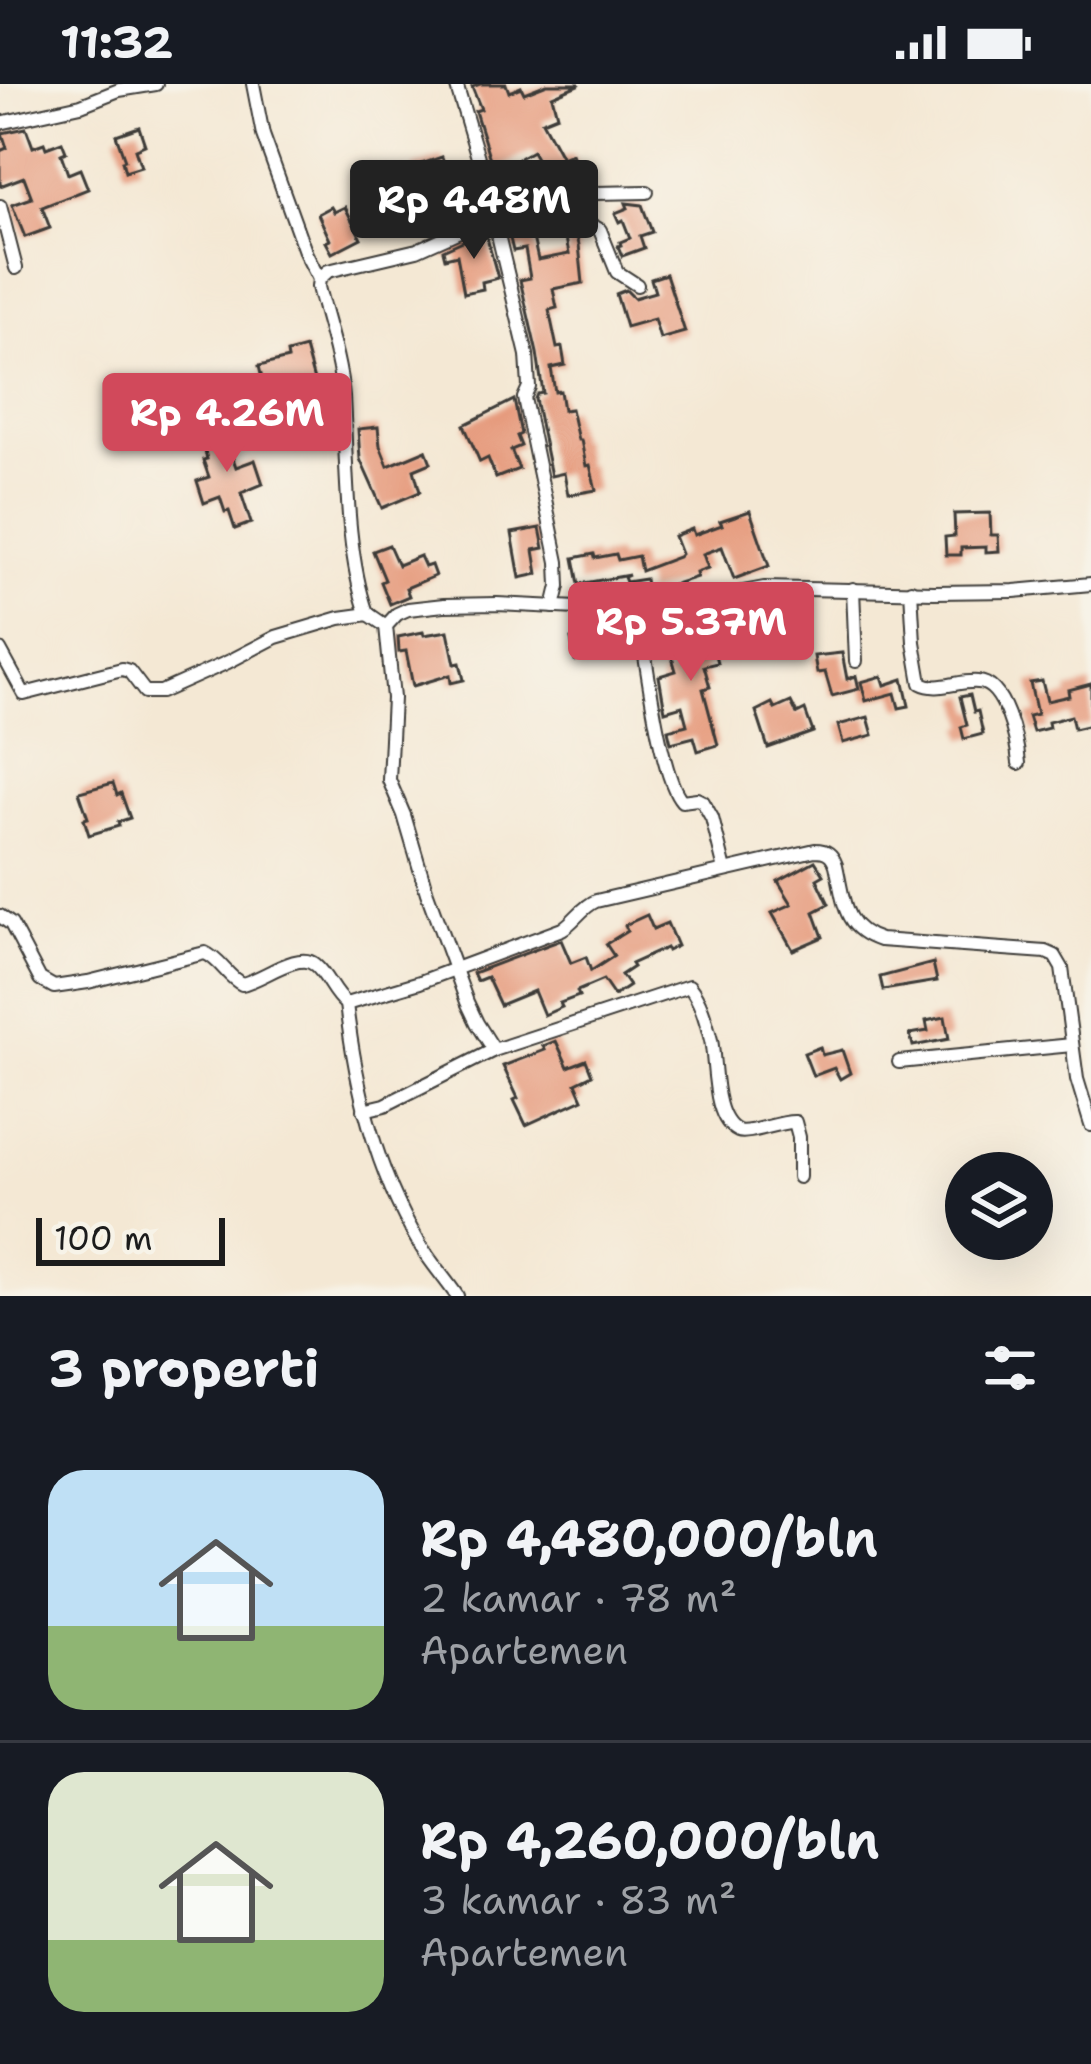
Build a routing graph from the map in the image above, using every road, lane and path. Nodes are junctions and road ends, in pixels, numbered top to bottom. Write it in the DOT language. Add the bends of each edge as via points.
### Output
graph roads {
  1 [pos="156,84"];
  2 [pos="253,84"];
  3 [pos="456,84"];
  4 [pos="0,123"];
  5 [pos="647,192"];
  6 [pos="579,196"];
  7 [pos="0,206"];
  8 [pos="493,213"];
  9 [pos="16,268"];
  10 [pos="319,279"];
  11 [pos="637,285"];
  12 [pos="344,420"];
  13 [pos="251,429"];
  14 [pos="1091,584"];
  15 [pos="854,589"];
  16 [pos="910,590"];
  17 [pos="554,607"];
  18 [pos="638,611"];
  19 [pos="369,614"];
  20 [pos="386,626"];
  21 [pos="0,650"];
  22 [pos="856,661"];
  23 [pos="1019,764"];
  24 [pos="725,870"];
  25 [pos="0,916"];
  26 [pos="456,968"];
  27 [pos="346,1004"];
  28 [pos="1072,1045"];
  29 [pos="494,1050"];
  30 [pos="899,1062"];
  31 [pos="364,1109"];
  32 [pos="1091,1125"];
  33 [pos="799,1177"];
  34 [pos="457,1296"];
  1 -- 4 [label="street"];
  2 -- 10 [label="street" via="263,136"];
  3 -- 8 [label="street"];
  5 -- 6 [label="street"];
  6 -- 8 [label="street"];
  6 -- 11 [label="street" via="617,272"];
  7 -- 9 [label="street"];
  8 -- 10 [label="street" via="417,250"];
  8 -- 17 [label="street" via="527,355 524,398 558,562"];
  10 -- 12 [label="street"];
  12 -- 13 [label="street"];
  12 -- 19 [label="street"];
  14 -- 16 [label="street"];
  15 -- 16 [label="street"];
  15 -- 18 [label="street" via="764,588 700,607"];
  15 -- 22 [label="street"];
  16 -- 23 [label="street" via="921,683 990,685 1018,743"];
  17 -- 18 [label="street"];
  17 -- 20 [label="street" via="419,607"];
  18 -- 24 [label="street" via="674,790 708,810"];
  19 -- 20 [label="street"];
  19 -- 21 [label="street" via="276,637 161,692 141,689 122,669 25,694"];
  20 -- 26 [label="street" via="389,780"];
  24 -- 26 [label="street" via="596,901 562,929"];
  24 -- 28 [label="street" via="822,850 833,857 849,917 864,935 1055,956"];
  25 -- 27 [label="street" via="40,979 55,987 205,953 242,984 289,963 313,962"];
  26 -- 27 [label="street"];
  26 -- 29 [label="street"];
  27 -- 31 [label="street"];
  28 -- 30 [label="street"];
  28 -- 32 [label="street"];
  29 -- 31 [label="street"];
  29 -- 33 [label="street" via="688,986 703,1013 730,1124 746,1132 795,1122"];
  31 -- 34 [label="street" via="415,1235"];
}
